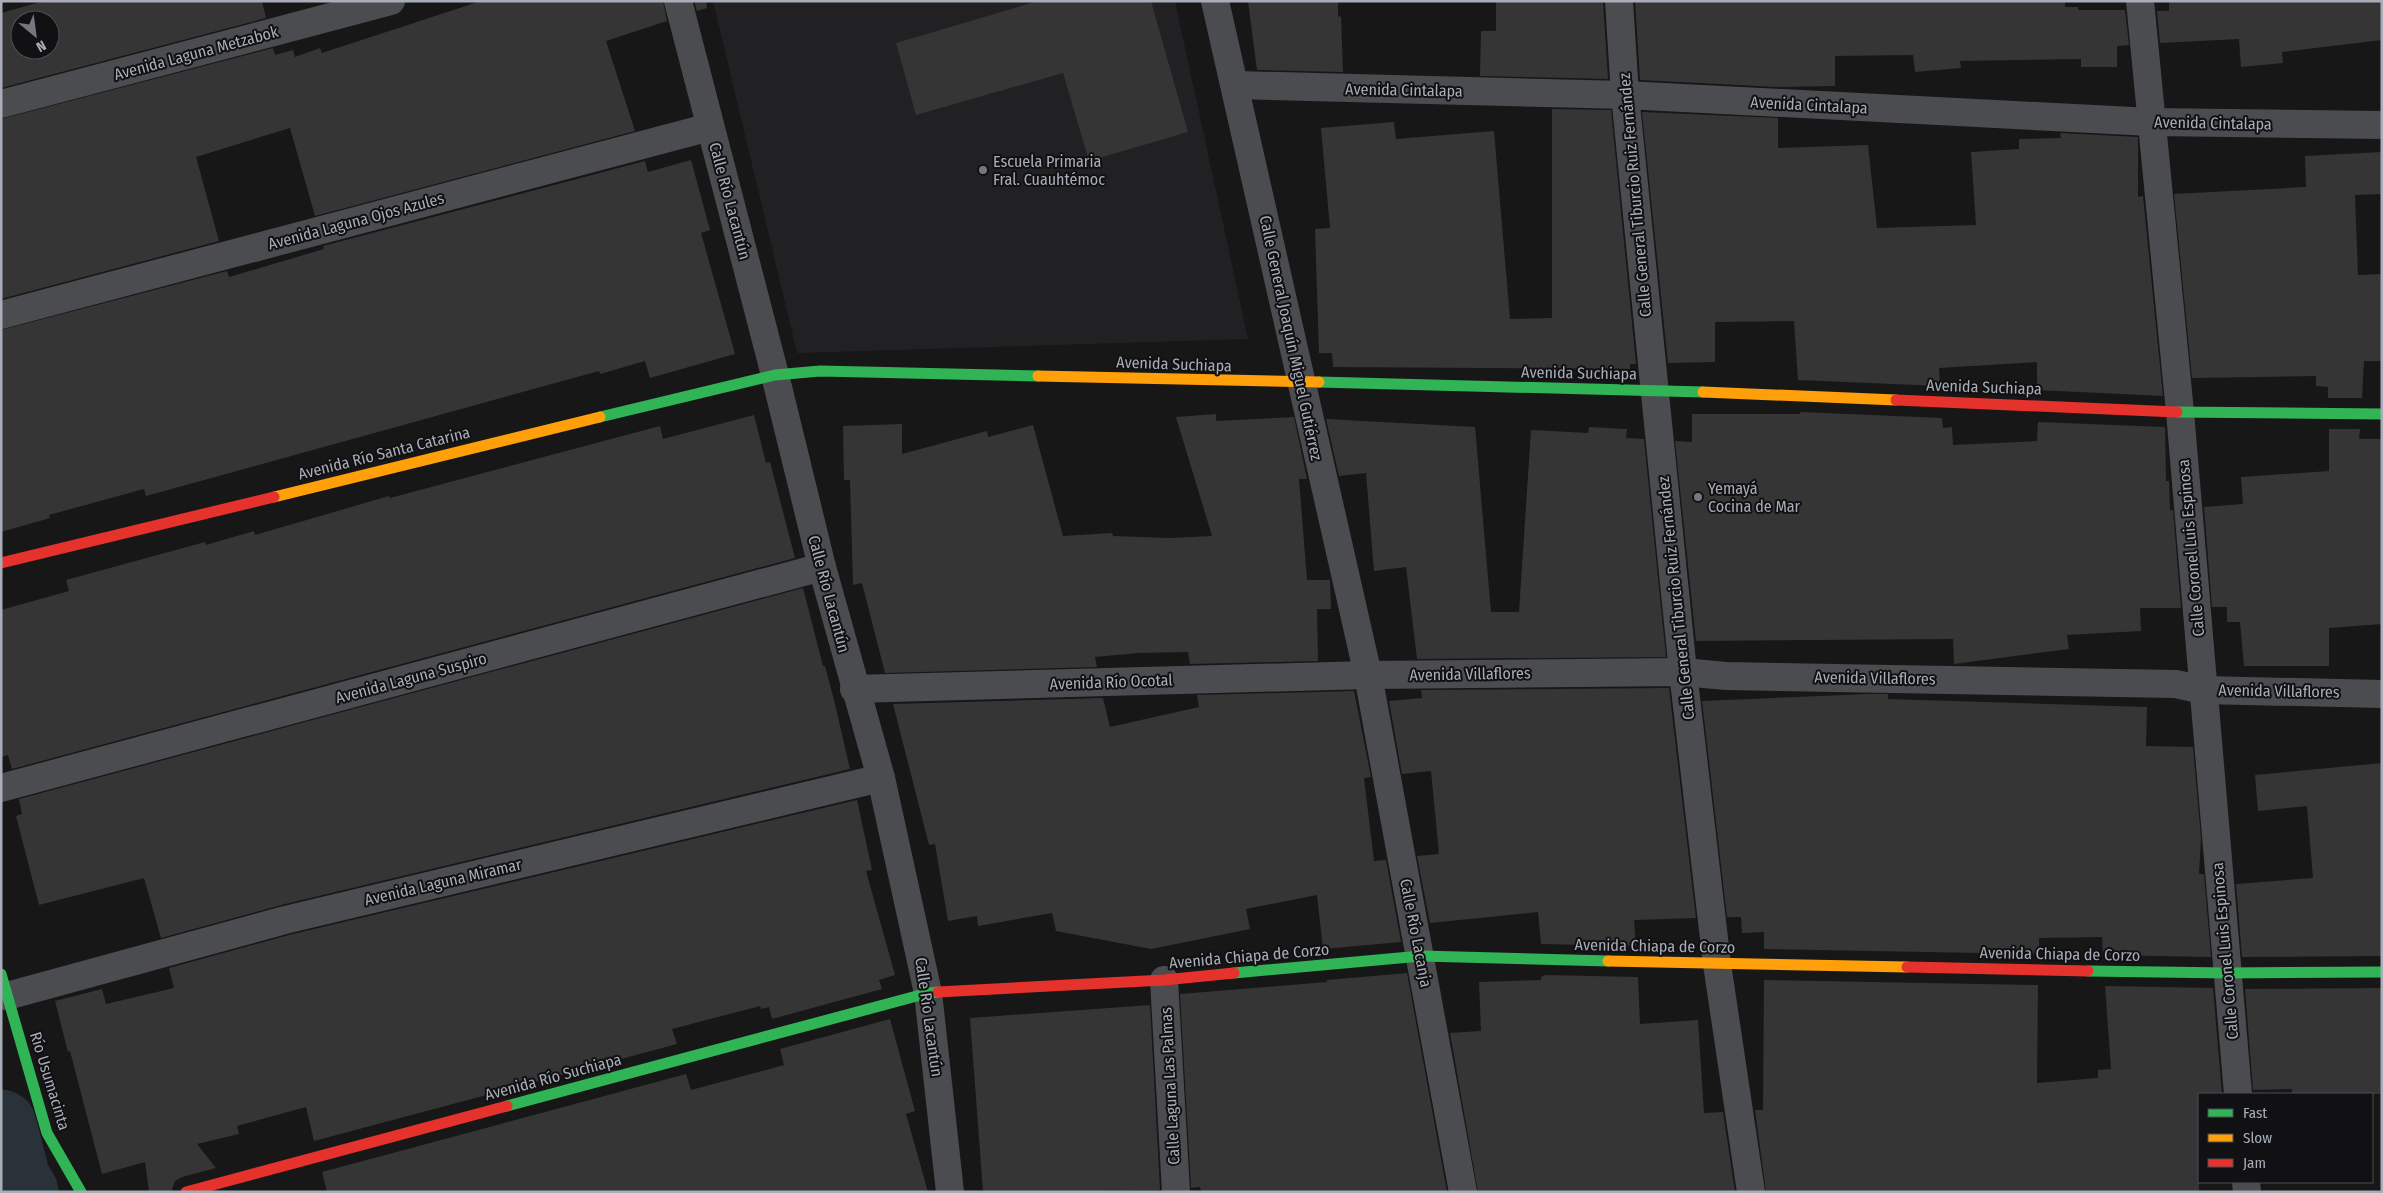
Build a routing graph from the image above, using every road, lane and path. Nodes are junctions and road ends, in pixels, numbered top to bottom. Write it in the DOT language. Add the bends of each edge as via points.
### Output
graph roads {
  1 [pos="391,1"];
  2 [pos="678,1"];
  3 [pos="1215,1"];
  4 [pos="1619,1"];
  5 [pos="2140,1"];
  6 [pos="1236,85"];
  7 [pos="1625,96"];
  8 [pos="1,104"];
  9 [pos="2151,122"];
  10 [pos="2382,125"];
  11 [pos="710,127"];
  12 [pos="1,315"];
  13 [pos="775,375"];
  14 [pos="1300,383"];
  15 [pos="1654,390"];
  16 [pos="2180,412"];
  17 [pos="2382,414"];
  18 [pos="1,563"];
  19 [pos="822,567"];
  20 [pos="1683,672"];
  21 [pos="1368,675"];
  22 [pos="854,690"];
  23 [pos="2203,690"];
  24 [pos="2382,694"];
  25 [pos="881,778"];
  26 [pos="1,788"];
  27 [pos="1421,956"];
  28 [pos="1717,964"];
  29 [pos="2382,972"];
  30 [pos="2227,973"];
  31 [pos="1164,980"];
  32 [pos="4,985"];
  33 [pos="928,993"];
  34 [pos="2238,1093"];
  35 [pos="81,1192"];
  36 [pos="186,1192"];
  37 [pos="950,1192"];
  38 [pos="1176,1192"];
  39 [pos="1463,1192"];
  40 [pos="1751,1192"];
  1 -- 8 [label="street, Avenida Laguna Metzabok"];
  2 -- 11 [label="street, Calle Río Lacantún"];
  3 -- 6 [label="street, Calle General Joaquín Miguel Gutiérrez"];
  4 -- 7 [label="street, Calle General Tiburcio Ruiz Fernández"];
  5 -- 9 [label="street, Calle Coronel Luis Espinosa"];
  6 -- 7 [label="street, Avenida Cintalapa"];
  6 -- 14 [label="street, Calle General Joaquín Miguel Gutiérrez"];
  7 -- 9 [label="street, Avenida Cintalapa"];
  7 -- 15 [label="street, Calle General Tiburcio Ruiz Fernández"];
  9 -- 10 [label="street, Avenida Cintalapa"];
  9 -- 16 [label="street, Calle Coronel Luis Espinosa"];
  11 -- 12 [label="street, Avenida Laguna Ojos Azules"];
  11 -- 13 [label="street, Calle Río Lacantún"];
  13 -- 14 [label="street, Avenida Suchiapa" via="820,371"];
  13 -- 18 [label="street, Avenida Río Santa Catarina"];
  13 -- 19 [label="street, Calle Río Lacantún"];
  14 -- 15 [label="street, Avenida Suchiapa"];
  14 -- 21 [label="street, Calle General Joaquín Miguel Gutiérrez"];
  15 -- 16 [label="street, Avenida Suchiapa"];
  15 -- 20 [label="street, Calle General Tiburcio Ruiz Fernández"];
  16 -- 17 [label="street, Avenida Suchiapa"];
  16 -- 23 [label="street, Calle Coronel Luis Espinosa"];
  19 -- 22 [label="street, Calle Río Lacantún"];
  19 -- 26 [label="street, Avenida Laguna Suspiro"];
  20 -- 21 [label="street, Avenida Villaflores"];
  20 -- 23 [label="street, Avenida Villaflores" via="1726,676 2176,684"];
  20 -- 28 [label="street, Calle General Tiburcio Ruiz Fernández"];
  21 -- 22 [label="street, Avenida Río Ocotal"];
  21 -- 27 [label="street, Calle Río Lacanja"];
  22 -- 25 [label="street, Calle Río Lacantún"];
  23 -- 24 [label="street, Avenida Villaflores"];
  23 -- 30 [label="street, Calle Coronel Luis Espinosa"];
  25 -- 32 [label="street, Avenida Laguna Miramar"];
  25 -- 33 [label="street, Calle Río Lacantún"];
  27 -- 28 [label="street, Avenida Chiapa de Corzo"];
  27 -- 31 [label="street, Avenida Chiapa de Corzo"];
  27 -- 39 [label="street, Calle Río Lacanja"];
  28 -- 30 [label="street, Avenida Chiapa de Corzo"];
  28 -- 40 [label="street, Calle General Tiburcio Ruiz Fernández"];
  29 -- 30 [label="street, Avenida Chiapa de Corzo"];
  30 -- 34 [label="street, Calle Coronel Luis Espinosa"];
  31 -- 33 [label="street, Avenida Chiapa de Corzo"];
  31 -- 38 [label="street, Calle Laguna Las Palmas"];
  32 -- 35 [label="street, Río Usumacinta" via="47,1133"];
  33 -- 36 [label="street, Avenida Río Suchiapa"];
  33 -- 37 [label="street, Calle Río Lacantún"];
}
